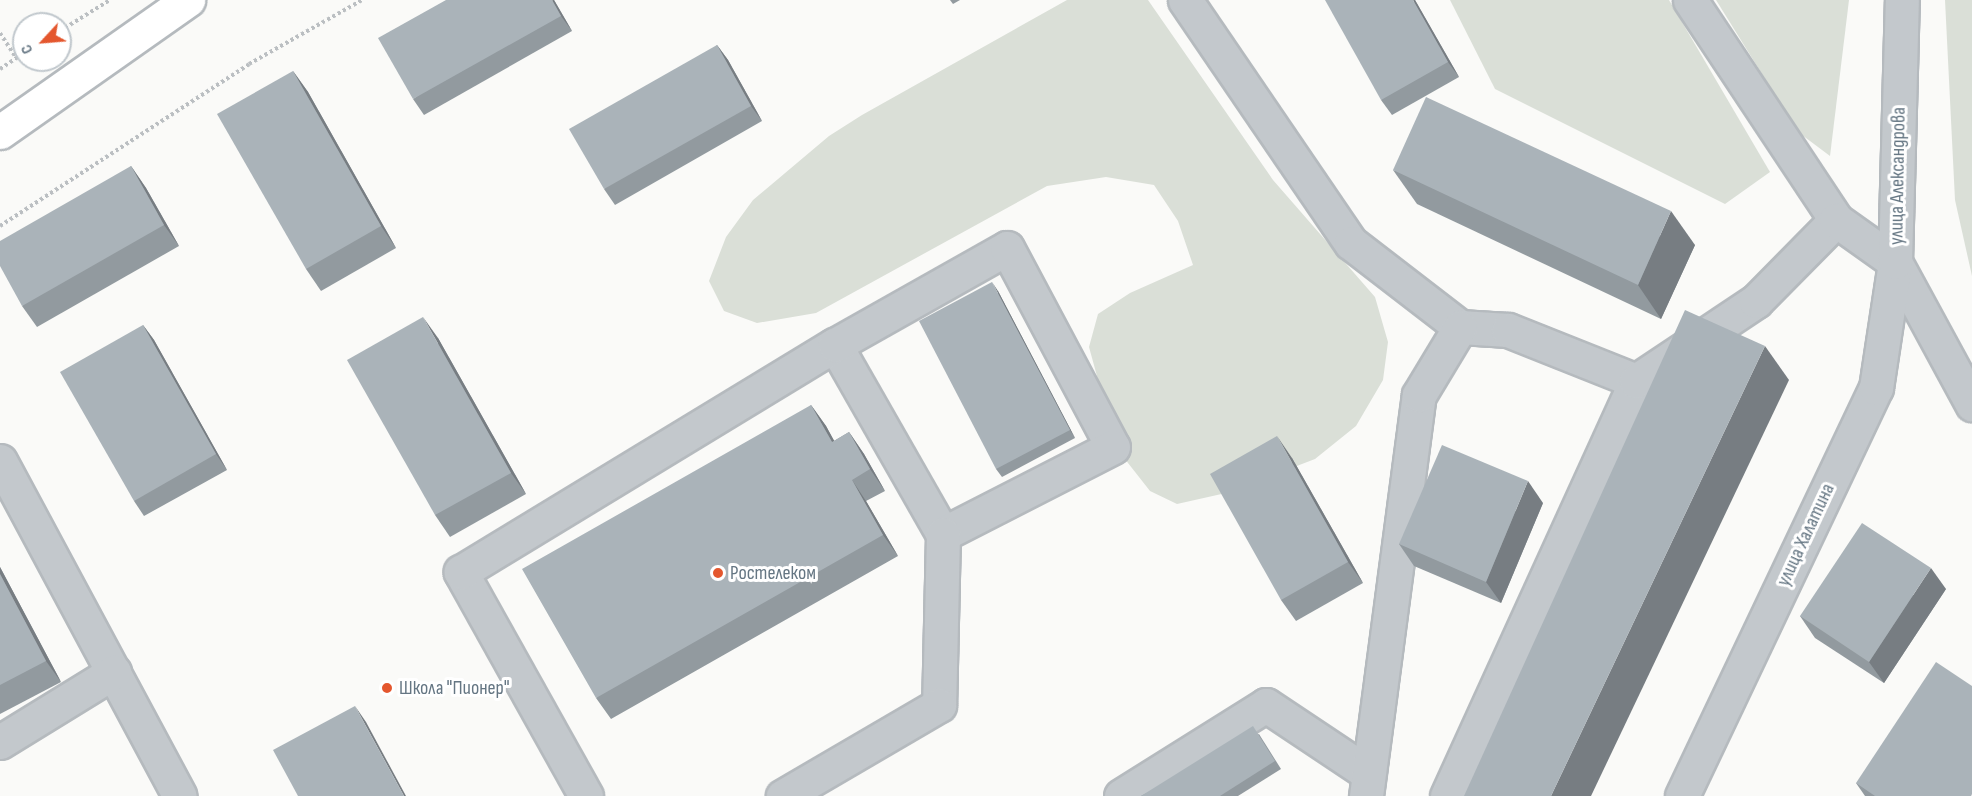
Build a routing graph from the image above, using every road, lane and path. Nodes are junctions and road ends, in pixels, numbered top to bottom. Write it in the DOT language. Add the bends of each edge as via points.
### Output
graph roads {
  1 [pos="110,0"];
  2 [pos="188,0"];
  3 [pos="362,0"];
  4 [pos="1185,0"];
  5 [pos="1690,0"];
  6 [pos="1902,0"];
  7 [pos="72,24"];
  8 [pos="0,33"];
  9 [pos="12,52"];
  10 [pos="0,132"];
  11 [pos="1836,220"];
  12 [pos="0,226"];
  13 [pos="1895,262"];
  14 [pos="1460,327"];
  15 [pos="836,345"];
  16 [pos="1636,381"];
  17 [pos="1972,404"];
  18 [pos="0,461"];
  19 [pos="943,534"];
  20 [pos="114,672"];
  21 [pos="0,742"];
  22 [pos="1367,784"];
  23 [pos="180,796"];
  24 [pos="586,796"];
  25 [pos="783,796"];
  26 [pos="1121,796"];
  27 [pos="1447,796"];
  28 [pos="1682,796"];
  1 -- 7 [label="path"];
  2 -- 10 [label="main road"];
  3 -- 12 [label="path" via="249,64"];
  4 -- 14 [label="street" via="1351,243"];
  5 -- 11 [label="street"];
  6 -- 13 [label="street, улица Александрова"];
  8 -- 9 [label="path"];
  11 -- 13 [label="street"];
  11 -- 16 [label="street" via="1756,301"];
  13 -- 17 [label="street, улица Александрова"];
  13 -- 28 [label="street, улица Халатина" via="1876,388"];
  14 -- 16 [label="street" via="1508,330"];
  14 -- 22 [label="street" via="1419,395"];
  15 -- 19 [label="street"];
  15 -- 19 [label="street" via="1007,248 1113,447"];
  15 -- 24 [label="street" via="461,572"];
  16 -- 27 [label="street"];
  18 -- 20 [label="street"];
  19 -- 25 [label="street" via="939,705"];
  20 -- 21 [label="street"];
  20 -- 23 [label="street"];
  22 -- 26 [label="street" via="1266,705"];
}
